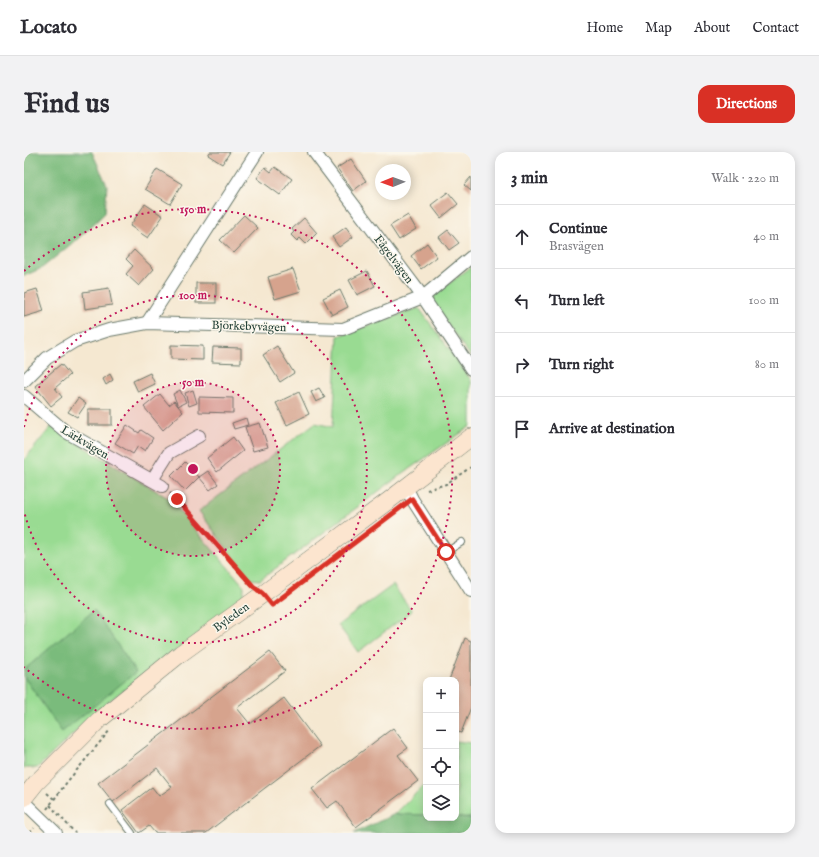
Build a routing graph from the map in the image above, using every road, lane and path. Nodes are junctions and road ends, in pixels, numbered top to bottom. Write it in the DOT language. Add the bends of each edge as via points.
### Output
graph roads {
  1 [pos="257,152"];
  2 [pos="314,152"];
  3 [pos="471,257"];
  4 [pos="423,297"];
  5 [pos="147,323"];
  6 [pos="471,369"];
  7 [pos="24,381"];
  8 [pos="24,396"];
  9 [pos="199,436"];
  10 [pos="471,436"];
  11 [pos="471,467"];
  12 [pos="157,483"];
  13 [pos="409,493"];
  14 [pos="462,542"];
  15 [pos="446,552"];
  16 [pos="471,591"];
  17 [pos="263,594"];
  18 [pos="110,730"];
  19 [pos="24,798"];
  20 [pos="24,802"];
  21 [pos="110,804"];
  22 [pos="56,833"];
  23 [pos="75,833"];
  24 [pos="132,833"];
  1 -- 5 [label="street"];
  2 -- 4 [label="street, Fågelvägen"];
  3 -- 4 [label="street, Björkebyvägen"];
  4 -- 5 [label="street, Björkebyvägen" via="343,329"];
  4 -- 6 [label="street, Fågelvägen"];
  5 -- 7 [label="street, Björkebyvägen" via="109,330 75,341 47,358"];
  8 -- 12 [label="street, Lärkvägen" via="66,432"];
  9 -- 12 [label="street" via="169,453"];
  10 -- 13 [label="street, Byleden"];
  11 -- 13 [label="path" via="446,484"];
  12 -- 17 [label="path" via="177,499 253,586"];
  13 -- 15 [label="street"];
  13 -- 17 [label="street, Byleden"];
  14 -- 15 [label="lane"];
  15 -- 16 [label="street"];
  17 -- 19 [label="street, Byleden" via="180,654 99,720"];
  18 -- 23 [label="path" via="50,805"];
  20 -- 22 [label="street"];
  21 -- 24 [label="lane"];
}
